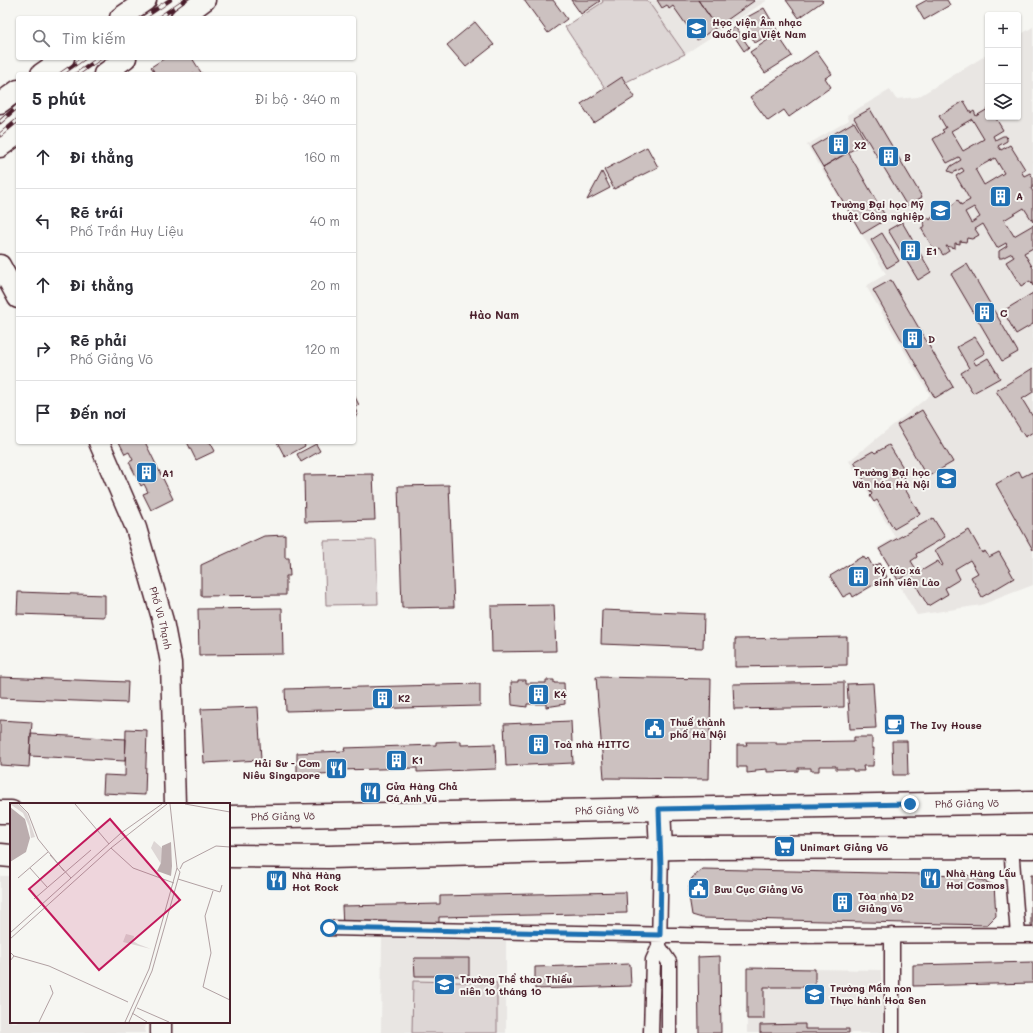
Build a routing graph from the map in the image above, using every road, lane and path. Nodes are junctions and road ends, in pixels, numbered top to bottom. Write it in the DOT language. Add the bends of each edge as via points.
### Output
graph roads {
  1 [pos="146,0"];
  2 [pos="205,0"];
  3 [pos="128,16"];
  4 [pos="184,16"];
  5 [pos="61,60"];
  6 [pos="123,60"];
  7 [pos="44,72"];
  8 [pos="107,72"];
  9 [pos="16,91"];
  10 [pos="0,103"];
  11 [pos="16,135"];
  12 [pos="0,147"];
  13 [pos="0,265"];
  14 [pos="16,294"];
  15 [pos="101,444"];
  16 [pos="1033,802"];
  17 [pos="175,803"];
  18 [pos="659,809"];
  19 [pos="230,817"];
  20 [pos="1011,847"];
  21 [pos="1033,848"];
  22 [pos="661,849"];
  23 [pos="0,855"];
  24 [pos="10,856"];
  25 [pos="230,856"];
  26 [pos="329,928"];
  27 [pos="892,935"];
  28 [pos="1018,935"];
  29 [pos="1033,935"];
  30 [pos="660,941"];
  31 [pos="651,1033"];
  32 [pos="669,1033"];
  33 [pos="892,1033"];
  1 -- 3 [label="street"];
  2 -- 4 [label="street"];
  5 -- 7 [label="street"];
  6 -- 8 [label="street"];
  9 -- 10 [label="street"];
  11 -- 12 [label="street"];
  13 -- 14 [label="street"];
  15 -- 17 [label="street, Phố Vũ Thạnh" via="136,528 163,621 171,663"];
  16 -- 18 [label="main road, Phố Giảng Võ"];
  18 -- 19 [label="main road, Phố Giảng Võ"];
  18 -- 22 [label="main road"];
  20 -- 21 [label="main road"];
  20 -- 22 [label="main road"];
  20 -- 28 [label="street"];
  22 -- 25 [label="main road" via="329,857"];
  22 -- 30 [label="street"];
  23 -- 24 [label="main road"];
  26 -- 30 [label="street"];
  27 -- 28 [label="street"];
  27 -- 30 [label="street"];
  27 -- 33 [label="street"];
  28 -- 29 [label="street"];
  30 -- 31 [label="street" via="653,960"];
  30 -- 32 [label="street" via="669,962"];
}
